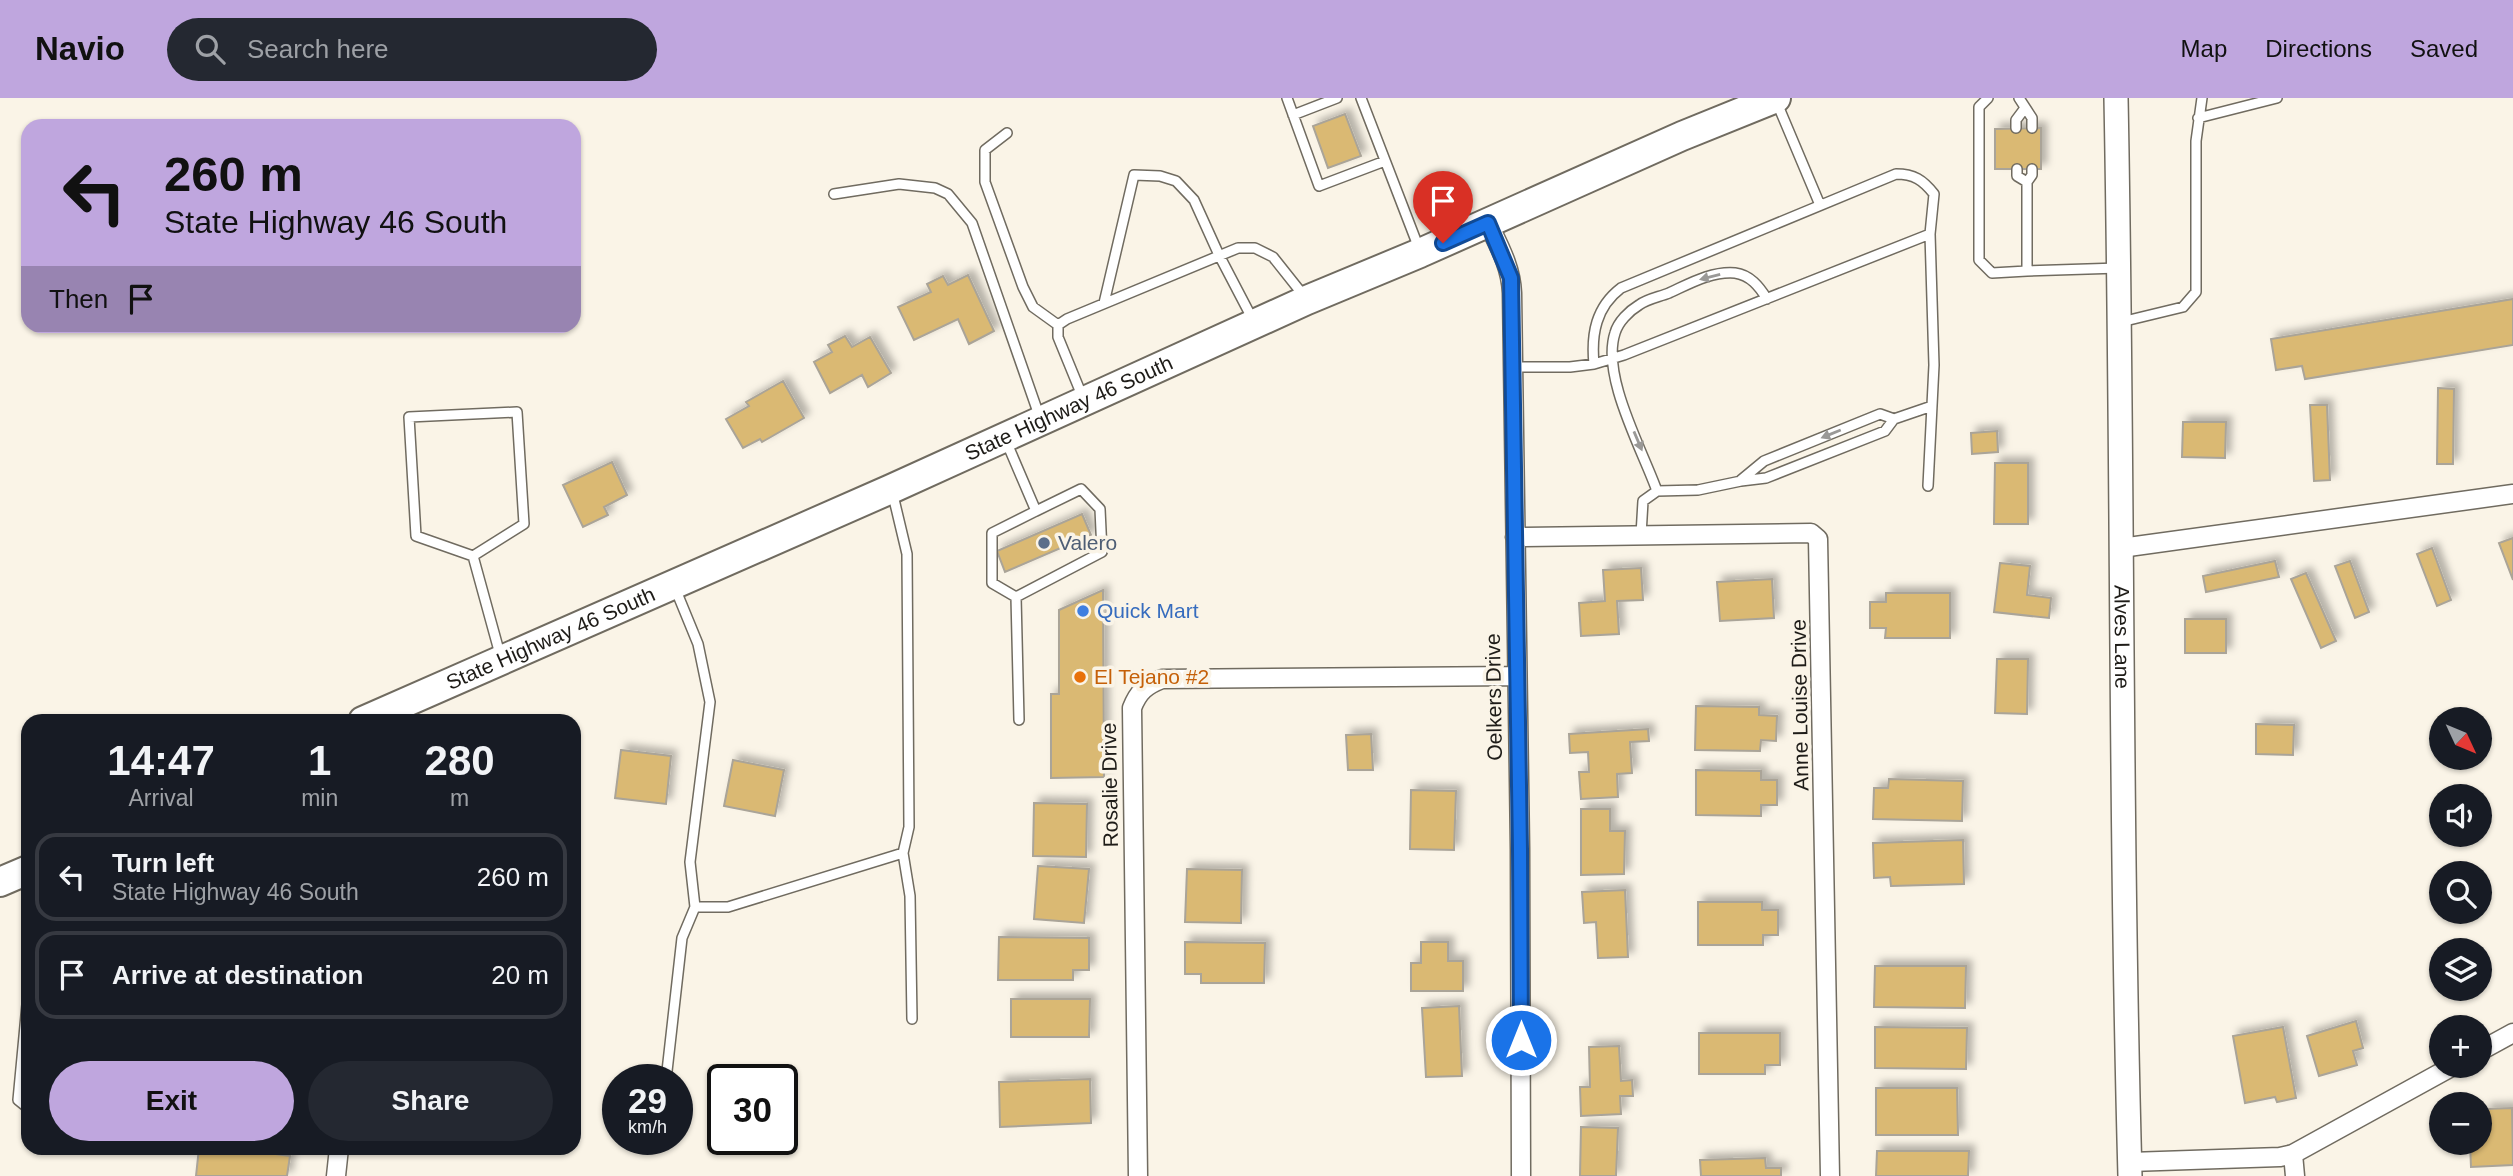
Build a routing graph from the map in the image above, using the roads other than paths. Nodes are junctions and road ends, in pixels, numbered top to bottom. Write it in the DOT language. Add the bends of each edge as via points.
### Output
graph roads {
  1 [pos="1287,98"];
  2 [pos="1337,98"];
  3 [pos="1360,98"];
  4 [pos="1775,98"];
  5 [pos="1988,98"];
  6 [pos="2019,98"];
  7 [pos="2116,98"];
  8 [pos="2277,98"];
  9 [pos="2201,99"];
  10 [pos="2025,108"];
  11 [pos="1293,115"];
  12 [pos="2199,118"];
  13 [pos="2016,128"];
  14 [pos="2032,128"];
  15 [pos="1007,133"];
  16 [pos="1385,161"];
  17 [pos="2017,169"];
  18 [pos="2032,169"];
  19 [pos="2027,182"];
  20 [pos="834,194"];
  21 [pos="1820,205"];
  22 [pos="1488,223"];
  23 [pos="1930,234"];
  24 [pos="1420,253"];
  25 [pos="1219,255"];
  26 [pos="2119,268"];
  27 [pos="2026,271"];
  28 [pos="1767,299"];
  29 [pos="1307,300"];
  30 [pos="1104,303"];
  31 [pos="2119,322"];
  32 [pos="1256,324"];
  33 [pos="1058,325"];
  34 [pos="1612,358"];
  35 [pos="1594,364"];
  36 [pos="1513,367"];
  37 [pos="1084,401"];
  38 [pos="1932,406"];
  39 [pos="1894,419"];
  40 [pos="1041,420"];
  41 [pos="1004,436"];
  42 [pos="1741,481"];
  43 [pos="1928,486"];
  44 [pos="891,489"];
  45 [pos="1657,491"];
  46 [pos="2513,494"];
  47 [pos="1036,511"];
  48 [pos="1641,535"];
  49 [pos="1515,537"];
  50 [pos="2122,548"];
  51 [pos="473,556"];
  52 [pos="673,583"];
  53 [pos="1016,597"];
  54 [pos="502,660"];
  55 [pos="1516,676"];
  56 [pos="379,714"];
  57 [pos="1019,720"];
  58 [pos="902,853"];
  59 [pos="21,873"];
  60 [pos="0,882"];
  61 [pos="695,908"];
  62 [pos="912,1018"];
  63 [pos="2513,1033"];
  64 [pos="2492,1044"];
  65 [pos="668,1064"];
  66 [pos="21,1068"];
  67 [pos="2431,1078"];
  68 [pos="21,1102"];
  69 [pos="2293,1154"];
  70 [pos="338,1155"];
  71 [pos="2130,1169"];
  72 [pos="336,1176"];
  73 [pos="1138,1176"];
  74 [pos="1521,1176"];
  75 [pos="1830,1176"];
  76 [pos="2295,1176"];
  1 -- 11 [label="lane"];
  2 -- 11 [label="lane"];
  3 -- 16 [label="lane"];
  4 -- 21 [label="lane"];
  4 -- 22 [label="main road, State Highway 46 South"];
  5 -- 27 [label="lane" via="1979,107 1979,260 1992,273"];
  6 -- 10 [label="lane"];
  7 -- 26 [label="street, Alves Lane"];
  8 -- 12 [label="lane"];
  9 -- 12 [label="lane"];
  10 -- 13 [label="lane"];
  10 -- 14 [label="lane"];
  11 -- 16 [label="lane" via="1319,186"];
  12 -- 31 [label="lane" via="2196,292 2183,307"];
  15 -- 33 [label="lane" via="985,150 985,182 1033,307"];
  16 -- 24 [label="lane"];
  17 -- 19 [label="lane" via="2017,176"];
  18 -- 19 [label="lane"];
  19 -- 27 [label="lane"];
  20 -- 40 [label="lane" via="899,184 948,194 972,223"];
  21 -- 23 [label="lane" via="1896,174 1911,174 1934,194"];
  21 -- 35 [label="lane" via="1621,288 1604,305 1596,322"];
  22 -- 24 [label="main road, State Highway 46 South"];
  22 -- 36 [label="street, Oelkers Drive" via="1511,278"];
  23 -- 28 [label="lane"];
  23 -- 38 [label="lane"];
  24 -- 29 [label="main road, State Highway 46 South"];
  25 -- 29 [label="lane" via="1255,248 1273,257"];
  25 -- 30 [label="lane"];
  25 -- 30 [label="lane" via="1194,200 1176,181 1134,175"];
  25 -- 32 [label="lane"];
  26 -- 27 [label="lane"];
  26 -- 31 [label="street, Alves Lane"];
  28 -- 34 [label="lane"];
  28 -- 34 [label="lane, one-way" via="1752,279 1737,273 1696,280 1627,314 1615,332"];
  29 -- 32 [label="main road, State Highway 46 South"];
  30 -- 33 [label="lane"];
  31 -- 50 [label="street, Alves Lane"];
  32 -- 37 [label="main road, State Highway 46 South"];
  33 -- 37 [label="lane" via="1058,337"];
  34 -- 35 [label="lane"];
  34 -- 45 [label="lane, one-way" via="1616,390"];
  35 -- 36 [label="lane"];
  36 -- 49 [label="street, Oelkers Drive"];
  37 -- 40 [label="main road, State Highway 46 South"];
  38 -- 39 [label="lane"];
  38 -- 43 [label="lane"];
  39 -- 42 [label="lane" via="1885,431 1766,478"];
  39 -- 42 [label="lane, one-way" via="1880,415 1764,461"];
  40 -- 41 [label="main road, State Highway 46 South"];
  41 -- 44 [label="main road, State Highway 46 South"];
  41 -- 47 [label="lane"];
  42 -- 45 [label="lane" via="1698,490"];
  44 -- 52 [label="main road, State Highway 46 South"];
  44 -- 58 [label="lane" via="907,554 909,827"];
  45 -- 48 [label="lane" via="1643,501"];
  46 -- 50 [label="street"];
  47 -- 53 [label="lane" via="992,533 992,583"];
  47 -- 53 [label="lane" via="1082,489 1100,509 1102,552"];
  48 -- 49 [label="street, Anne Louise Drive"];
  48 -- 75 [label="street, Anne Louise Drive" via="1811,533 1818,539"];
  49 -- 55 [label="street, Oelkers Drive"];
  50 -- 71 [label="street, Alves Lane"];
  51 -- 51 [label="lane" via="524,524 517,412 409,418 416,536"];
  51 -- 54 [label="lane"];
  52 -- 54 [label="main road, State Highway 46 South"];
  52 -- 61 [label="lane" via="698,644 710,702 690,862"];
  53 -- 57 [label="lane"];
  54 -- 56 [label="main road, State Highway 46 South"];
  55 -- 73 [label="street, Rosalie Drive" via="1162,679 1136,696 1132,708"];
  55 -- 74 [label="street, Oelkers Drive"];
  58 -- 61 [label="lane" via="729,907"];
  58 -- 62 [label="lane" via="909,896"];
  59 -- 60 [label="main road"];
  61 -- 65 [label="lane" via="682,938"];
  63 -- 64 [label="street"];
  66 -- 68 [label="lane"];
  67 -- 69 [label="street"];
  69 -- 71 [label="street"];
  69 -- 76 [label="street"];
  70 -- 72 [label="street"];
}
